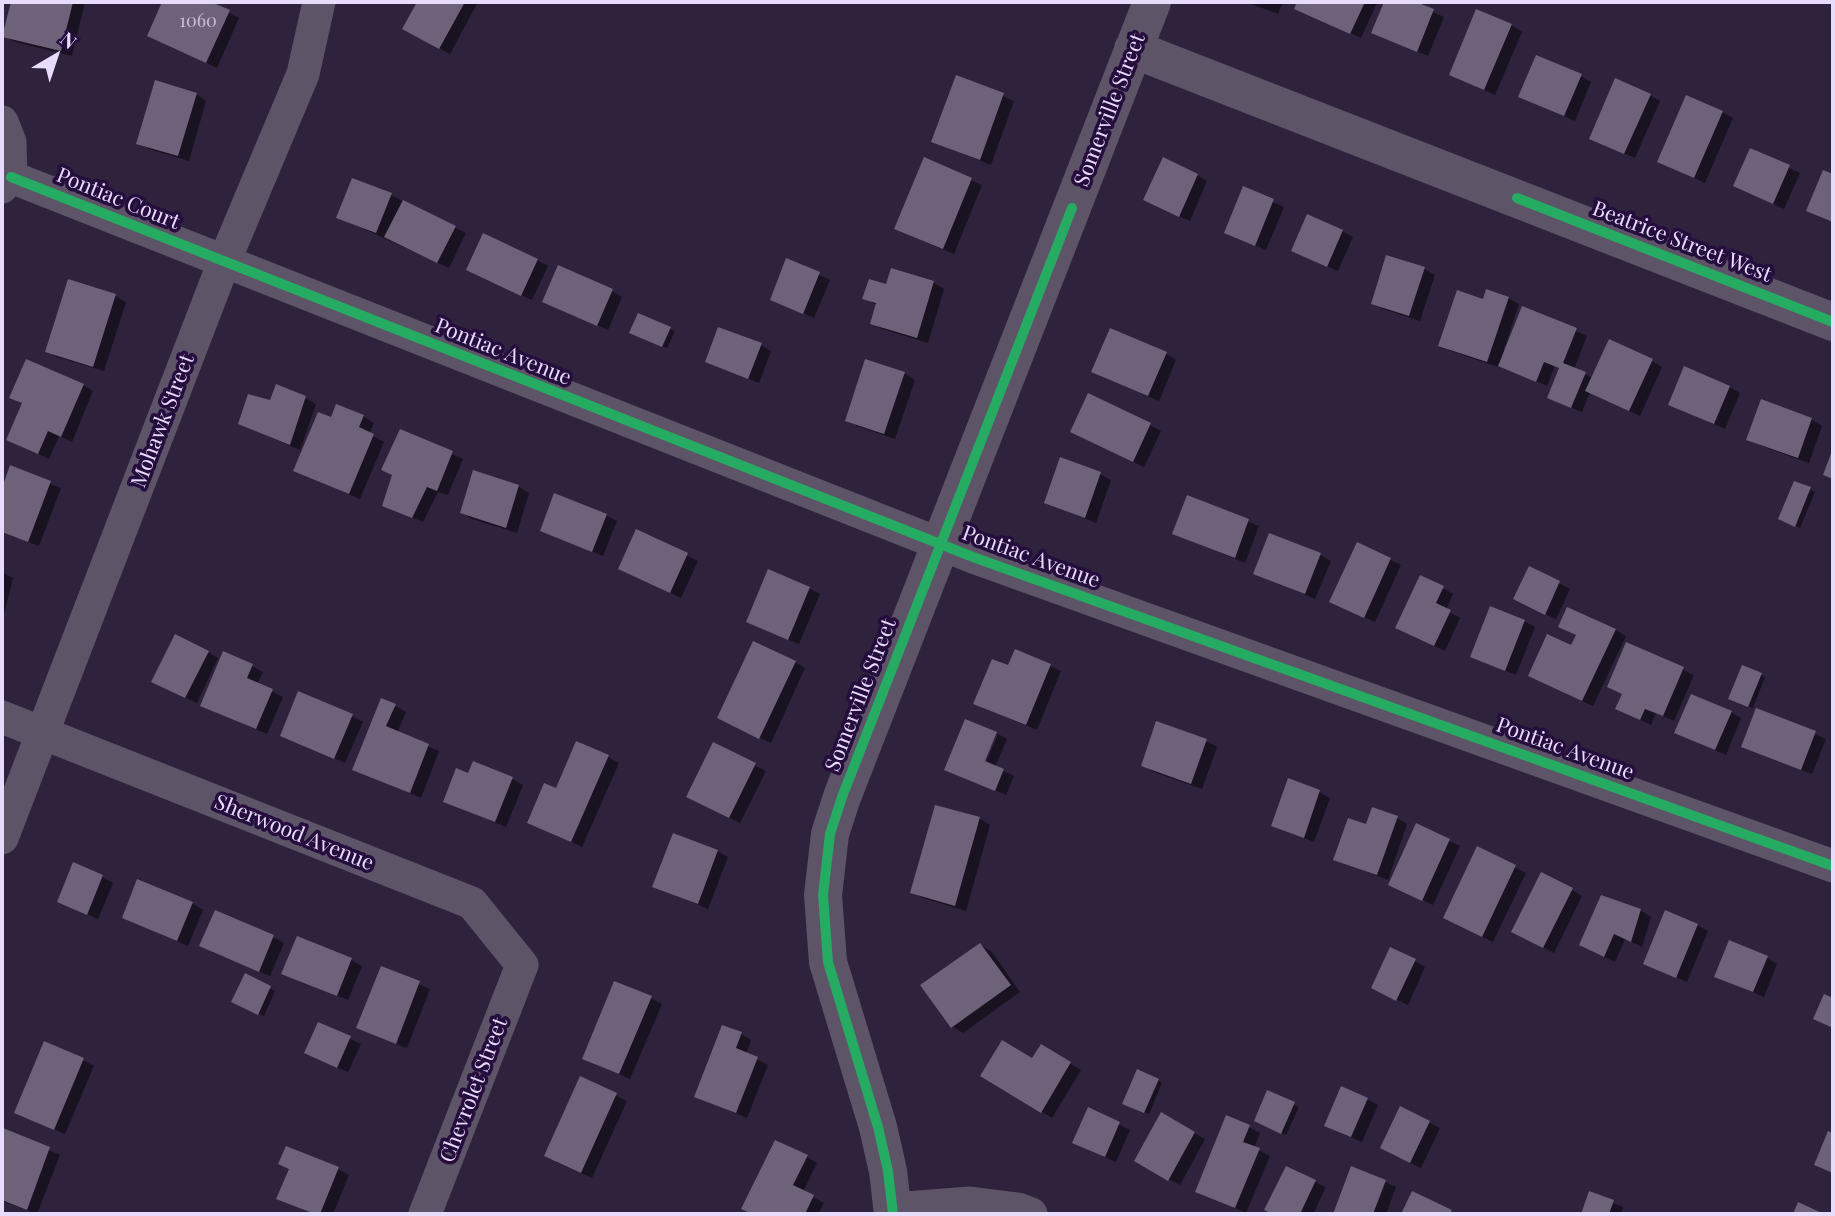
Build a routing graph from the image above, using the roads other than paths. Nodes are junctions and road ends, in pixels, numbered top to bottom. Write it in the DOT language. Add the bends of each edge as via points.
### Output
graph roads {
  1 [pos="319,2"];
  2 [pos="1152,2"];
  3 [pos="1133,48"];
  4 [pos="2,122"];
  5 [pos="6,182"];
  6 [pos="224,262"];
  7 [pos="1833,322"];
  8 [pos="941,544"];
  9 [pos="2,717"];
  10 [pos="43,733"];
  11 [pos="2,838"];
  12 [pos="1833,866"];
  13 [pos="522,965"];
  14 [pos="893,1212"];
  15 [pos="425,1214"];
  16 [pos="1031,1214"];
  1 -- 6 [label="street, Mohawk Street" via="303,74"];
  2 -- 3 [label="street, Somerville Street"];
  3 -- 7 [label="street, Beatrice Street West"];
  3 -- 8 [label="street, Somerville Street"];
  4 -- 5 [label="street, Pontiac Court" via="10,142"];
  5 -- 6 [label="street, Pontiac Court"];
  6 -- 8 [label="street, Pontiac Avenue"];
  6 -- 10 [label="street, Mohawk Street"];
  8 -- 12 [label="street, Pontiac Avenue"];
  8 -- 14 [label="street, Somerville Street" via="842,797 830,834 824,895 828,962 878,1127"];
  9 -- 10 [label="street, Sherwood Avenue"];
  10 -- 11 [label="street, Mohawk Street"];
  10 -- 13 [label="street, Sherwood Avenue" via="472,903"];
  13 -- 15 [label="street, Chevrolet Street"];
  14 -- 16 [label="street" via="970,1203"];
}
